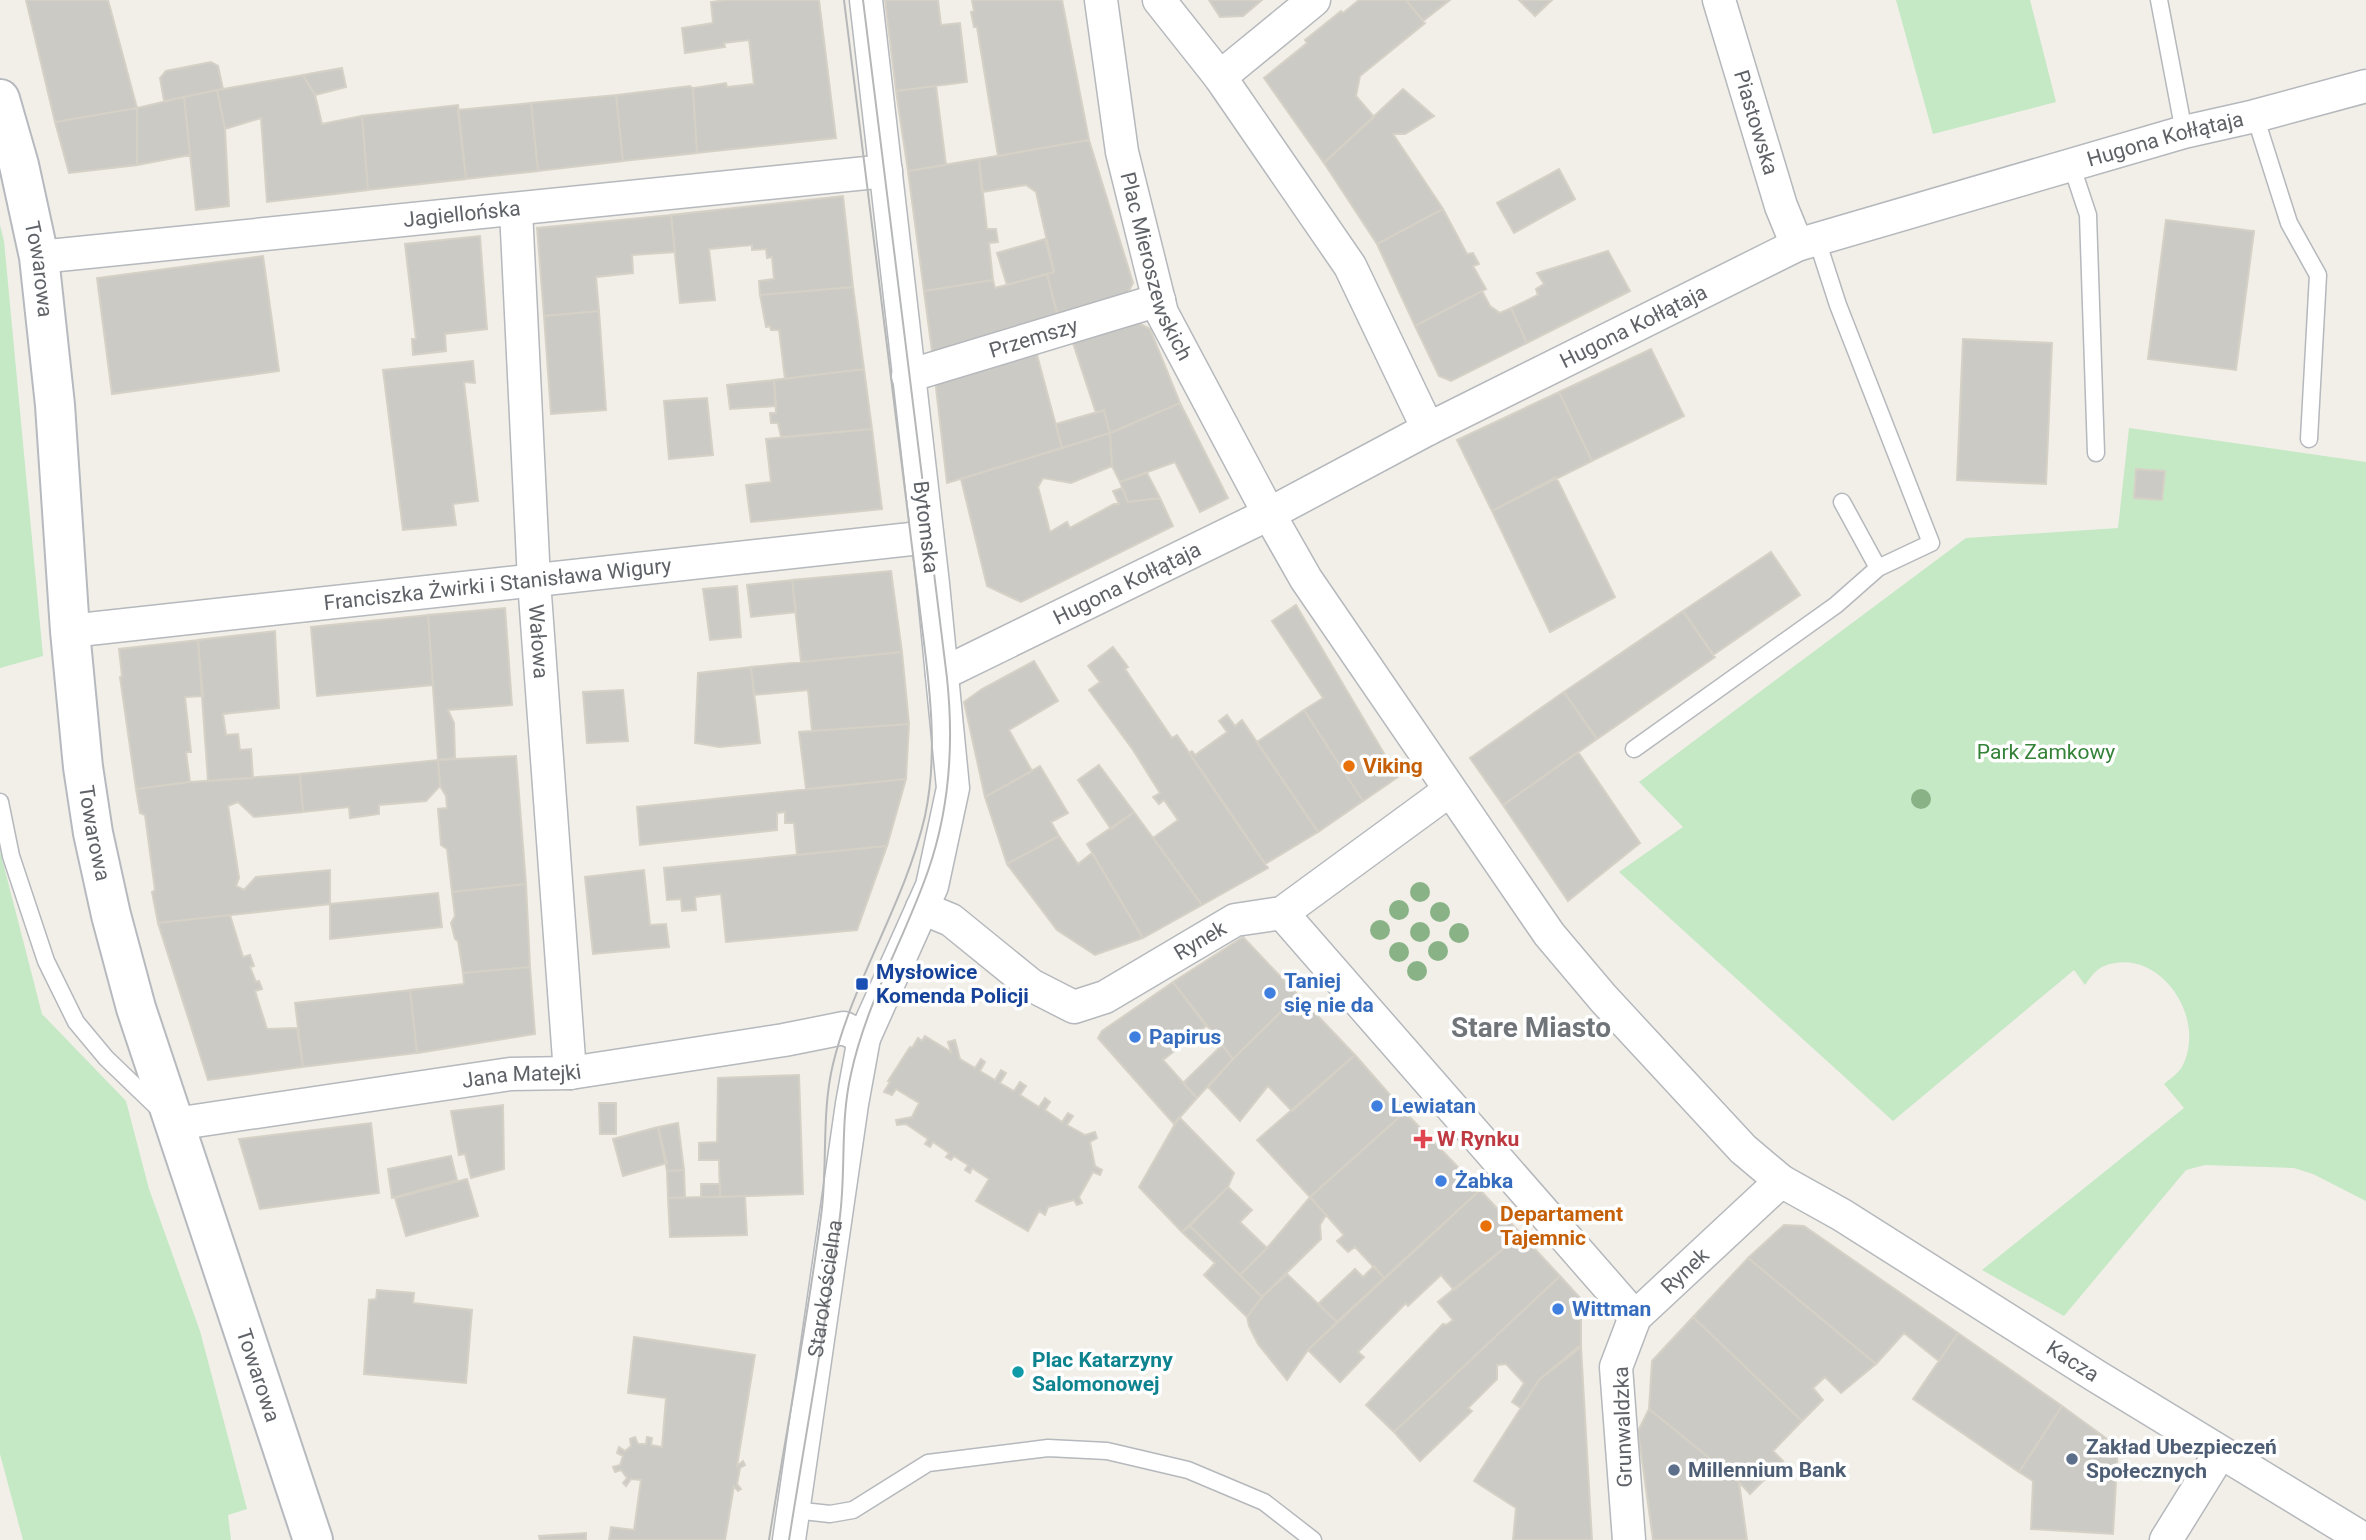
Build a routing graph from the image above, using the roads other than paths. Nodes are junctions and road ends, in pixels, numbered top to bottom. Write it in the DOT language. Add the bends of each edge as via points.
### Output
graph roads {
  1 [pos="866,0"];
  2 [pos="1101,0"];
  3 [pos="1159,0"];
  4 [pos="1314,0"];
  5 [pos="1718,0"];
  6 [pos="2160,0"];
  7 [pos="1220,76"];
  8 [pos="2366,86"];
  9 [pos="0,99"];
  10 [pos="2255,116"];
  11 [pos="2184,132"];
  12 [pos="2071,164"];
  13 [pos="886,172"];
  14 [pos="516,210"];
  15 [pos="1807,242"];
  16 [pos="39,257"];
  17 [pos="1159,300"];
  18 [pos="908,376"];
  19 [pos="1428,429"];
  20 [pos="2309,439"];
  21 [pos="2096,453"];
  22 [pos="1842,502"];
  23 [pos="1269,514"];
  24 [pos="927,539"];
  25 [pos="1878,568"];
  26 [pos="534,581"];
  27 [pos="69,631"];
  28 [pos="942,674"];
  29 [pos="1634,749"];
  30 [pos="1450,790"];
  31 [pos="0,802"];
  32 [pos="922,908"];
  33 [pos="1282,913"];
  34 [pos="864,1038"];
  35 [pos="570,1073"];
  36 [pos="175,1124"];
  37 [pos="1782,1181"];
  38 [pos="1635,1317"];
  39 [pos="2220,1452"];
  40 [pos="792,1525"];
  41 [pos="313,1540"];
  42 [pos="1313,1540"];
  43 [pos="1629,1540"];
  44 [pos="2166,1540"];
  45 [pos="2365,1540"];
  1 -- 13 [label="street, Bytomska"];
  2 -- 17 [label="street, Plac Mieroszewskich" via="1122,152"];
  3 -- 7 [label="street"];
  4 -- 7 [label="street"];
  5 -- 15 [label="street, Piastowska" via="1781,206"];
  6 -- 11 [label="lane"];
  7 -- 19 [label="street" via="1350,266"];
  8 -- 10 [label="street, Hugona Kołłątaja"];
  9 -- 16 [label="street, Towarowa"];
  10 -- 11 [label="street, Hugona Kołłątaja"];
  10 -- 20 [label="lane" via="2289,223 2318,275"];
  11 -- 12 [label="street, Hugona Kołłątaja"];
  12 -- 15 [label="street, Hugona Kołłątaja"];
  12 -- 21 [label="lane" via="2088,215"];
  13 -- 14 [label="street, Jagiellońska"];
  13 -- 18 [label="street, Bytomska"];
  14 -- 16 [label="street, Jagiellońska"];
  14 -- 26 [label="street, Wałowa"];
  15 -- 19 [label="street, Hugona Kołłątaja"];
  15 -- 25 [label="lane" via="1838,305 1931,542"];
  16 -- 27 [label="street, Towarowa" via="55,405"];
  17 -- 18 [label="street, Przemszy"];
  17 -- 23 [label="street, Plac Mieroszewskich"];
  18 -- 24 [label="street, Bytomska"];
  19 -- 23 [label="street, Hugona Kołłątaja"];
  22 -- 25 [label="lane"];
  23 -- 28 [label="street, Hugona Kołłątaja"];
  23 -- 30 [label="street" via="1306,579"];
  24 -- 26 [label="street, Franciszka Żwirki i Stanisława Wigury"];
  24 -- 28 [label="street, Bytomska"];
  25 -- 29 [label="lane" via="1836,605"];
  26 -- 27 [label="street, Franciszka Żwirki i Stanisława Wigury"];
  26 -- 35 [label="street, Wałowa"];
  27 -- 36 [label="street, Towarowa" via="83,767 110,915"];
  28 -- 32 [label="street, Bytomska" via="953,788 932,886"];
  30 -- 33 [label="street"];
  30 -- 37 [label="street" via="1549,934 1602,998 1743,1149"];
  31 -- 36 [label="lane" via="11,856 46,961 76,1022 106,1058"];
  32 -- 33 [label="street, Rynek" via="951,920 1031,985 1074,1007 1105,997 1235,920"];
  32 -- 34 [label="street, Bytomska"];
  33 -- 38 [label="street"];
  34 -- 35 [label="street, Jana Matejki" via="844,1028"];
  34 -- 40 [label="street, Starokościelna"];
  35 -- 36 [label="street, Jana Matejki" via="510,1074"];
  36 -- 41 [label="street, Towarowa"];
  37 -- 38 [label="street, Rynek"];
  37 -- 39 [label="street, Kacza"];
  38 -- 43 [label="street, Grunwaldzka" via="1616,1367"];
  39 -- 44 [label="street"];
  39 -- 45 [label="street, Kacza"];
  40 -- 42 [label="lane" via="853,1510 928,1462 1048,1448 1116,1452 1188,1470 1264,1502"];
}
